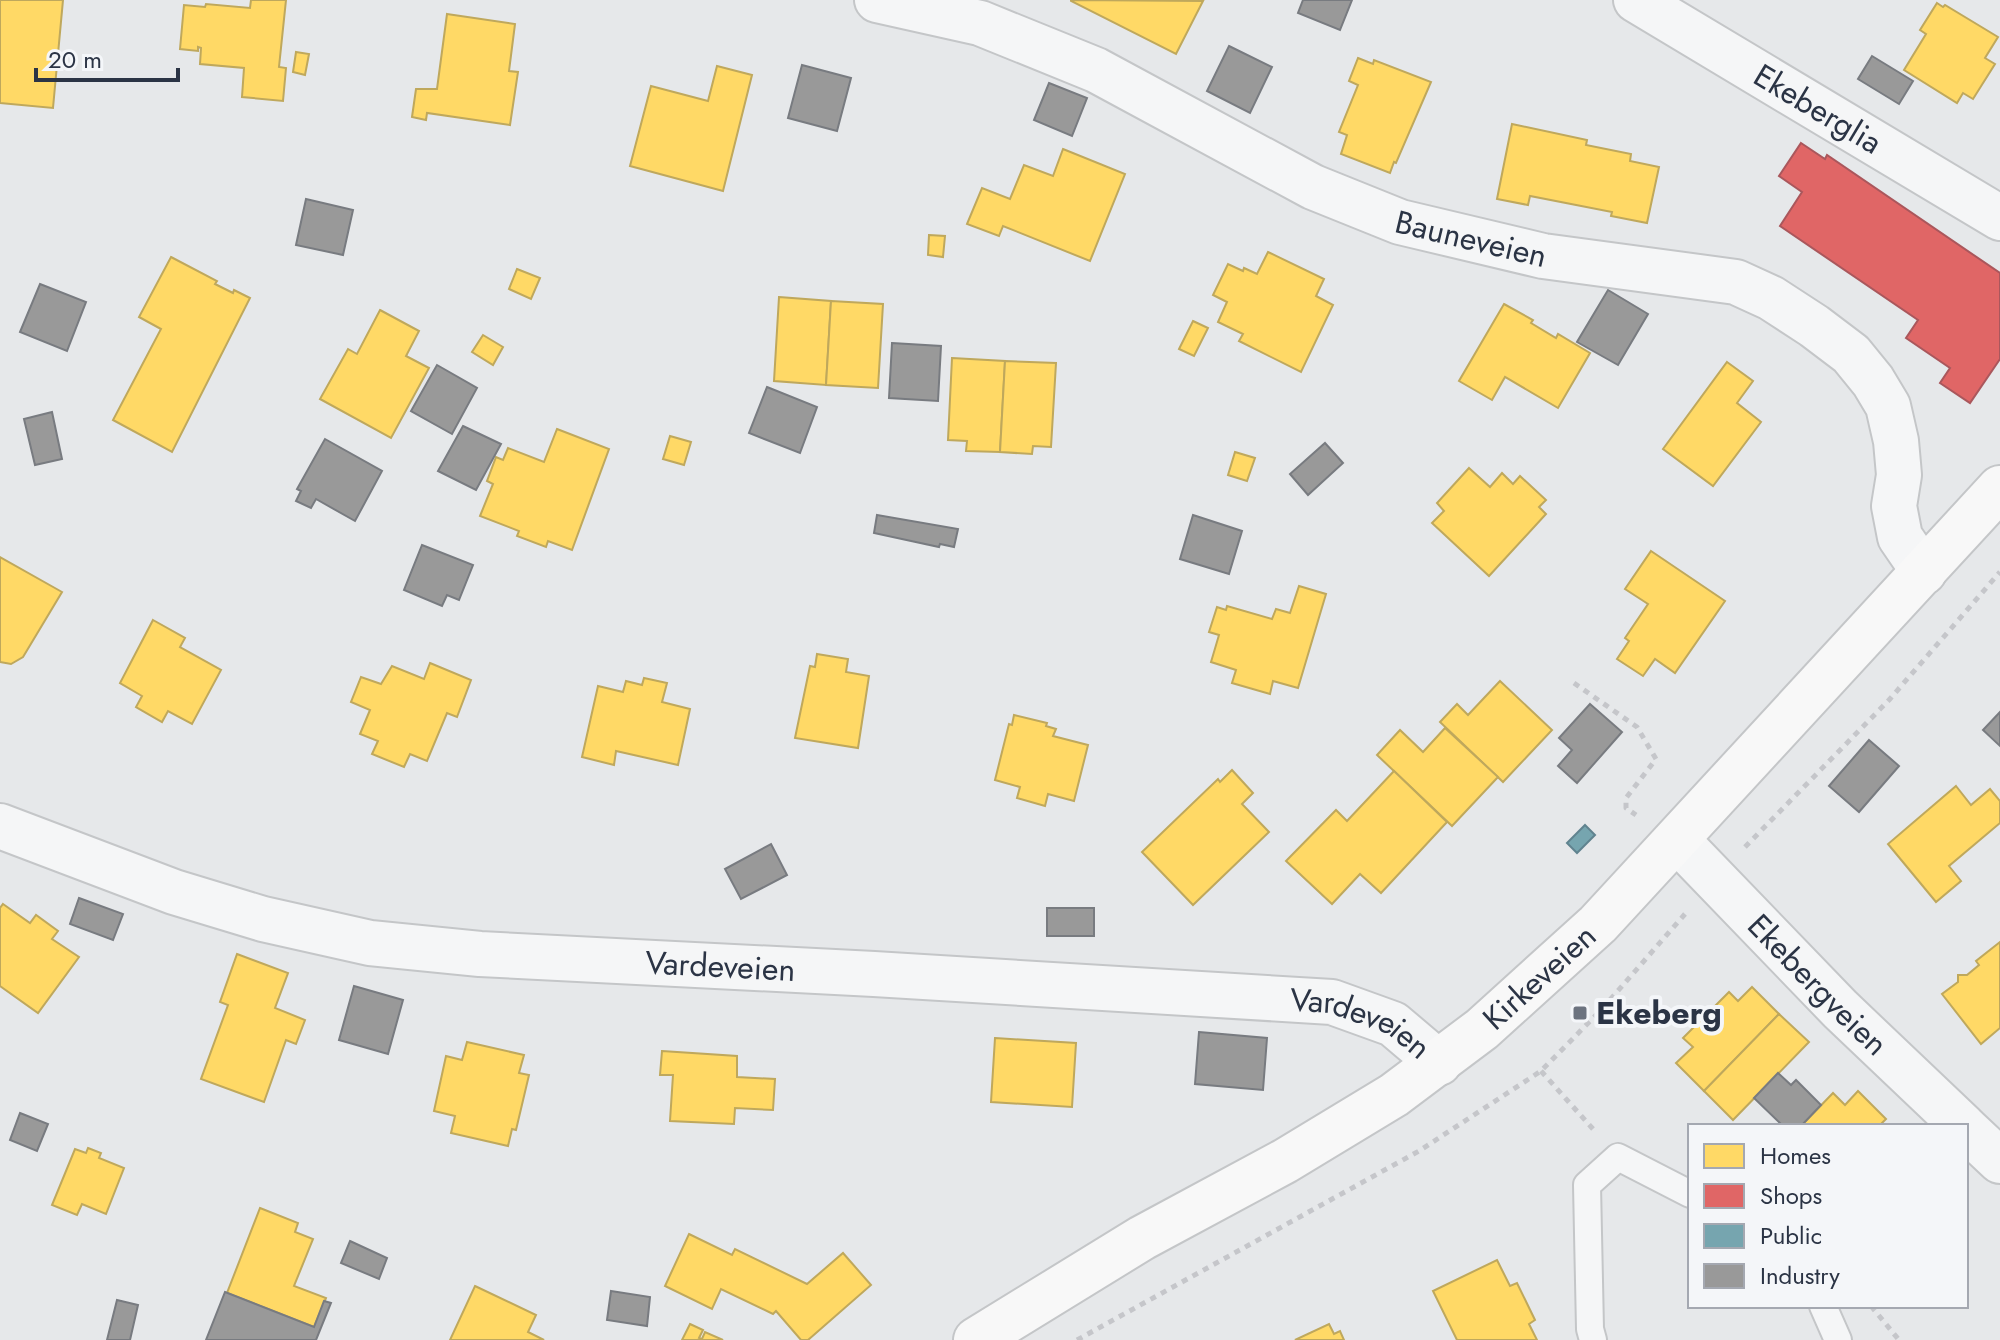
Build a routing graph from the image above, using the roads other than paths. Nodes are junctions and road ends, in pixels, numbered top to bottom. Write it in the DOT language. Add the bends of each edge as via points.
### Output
graph roads {
  1 [pos="877,0"];
  2 [pos="1636,0"];
  3 [pos="2000,218"];
  4 [pos="2000,488"];
  5 [pos="1924,572"];
  6 [pos="0,826"];
  7 [pos="1677,840"];
  8 [pos="1439,1063"];
  9 [pos="1961,1124"];
  10 [pos="1968,1131"];
  11 [pos="2000,1161"];
  12 [pos="1688,1193"];
  13 [pos="1824,1308"];
  14 [pos="976,1340"];
  15 [pos="1593,1340"];
  16 [pos="1838,1340"];
  1 -- 5 [label="street, Bauneveien" via="980,23 1096,70 1313,187 1400,222 1543,256 1736,282 1771,298 1851,354 1888,406 1896,441 1899,475 1894,506 1900,537"];
  2 -- 3 [label="street, Ekeberglia"];
  4 -- 5 [label="main road, Kirkeveien"];
  5 -- 7 [label="main road, Kirkeveien"];
  6 -- 8 [label="street, Vardeveien" via="174,892 370,943 480,954 1332,1002 1393,1024"];
  7 -- 8 [label="main road, Kirkeveien" via="1532,986"];
  7 -- 9 [label="street, Ekebergveien" via="1840,1009"];
  8 -- 14 [label="main road, Kirkeveien" via="1394,1095 1142,1238"];
  10 -- 11 [label="street, Ekebergveien"];
  12 -- 15 [label="lane" via="1618,1157 1587,1185"];
  13 -- 16 [label="lane"];
}
